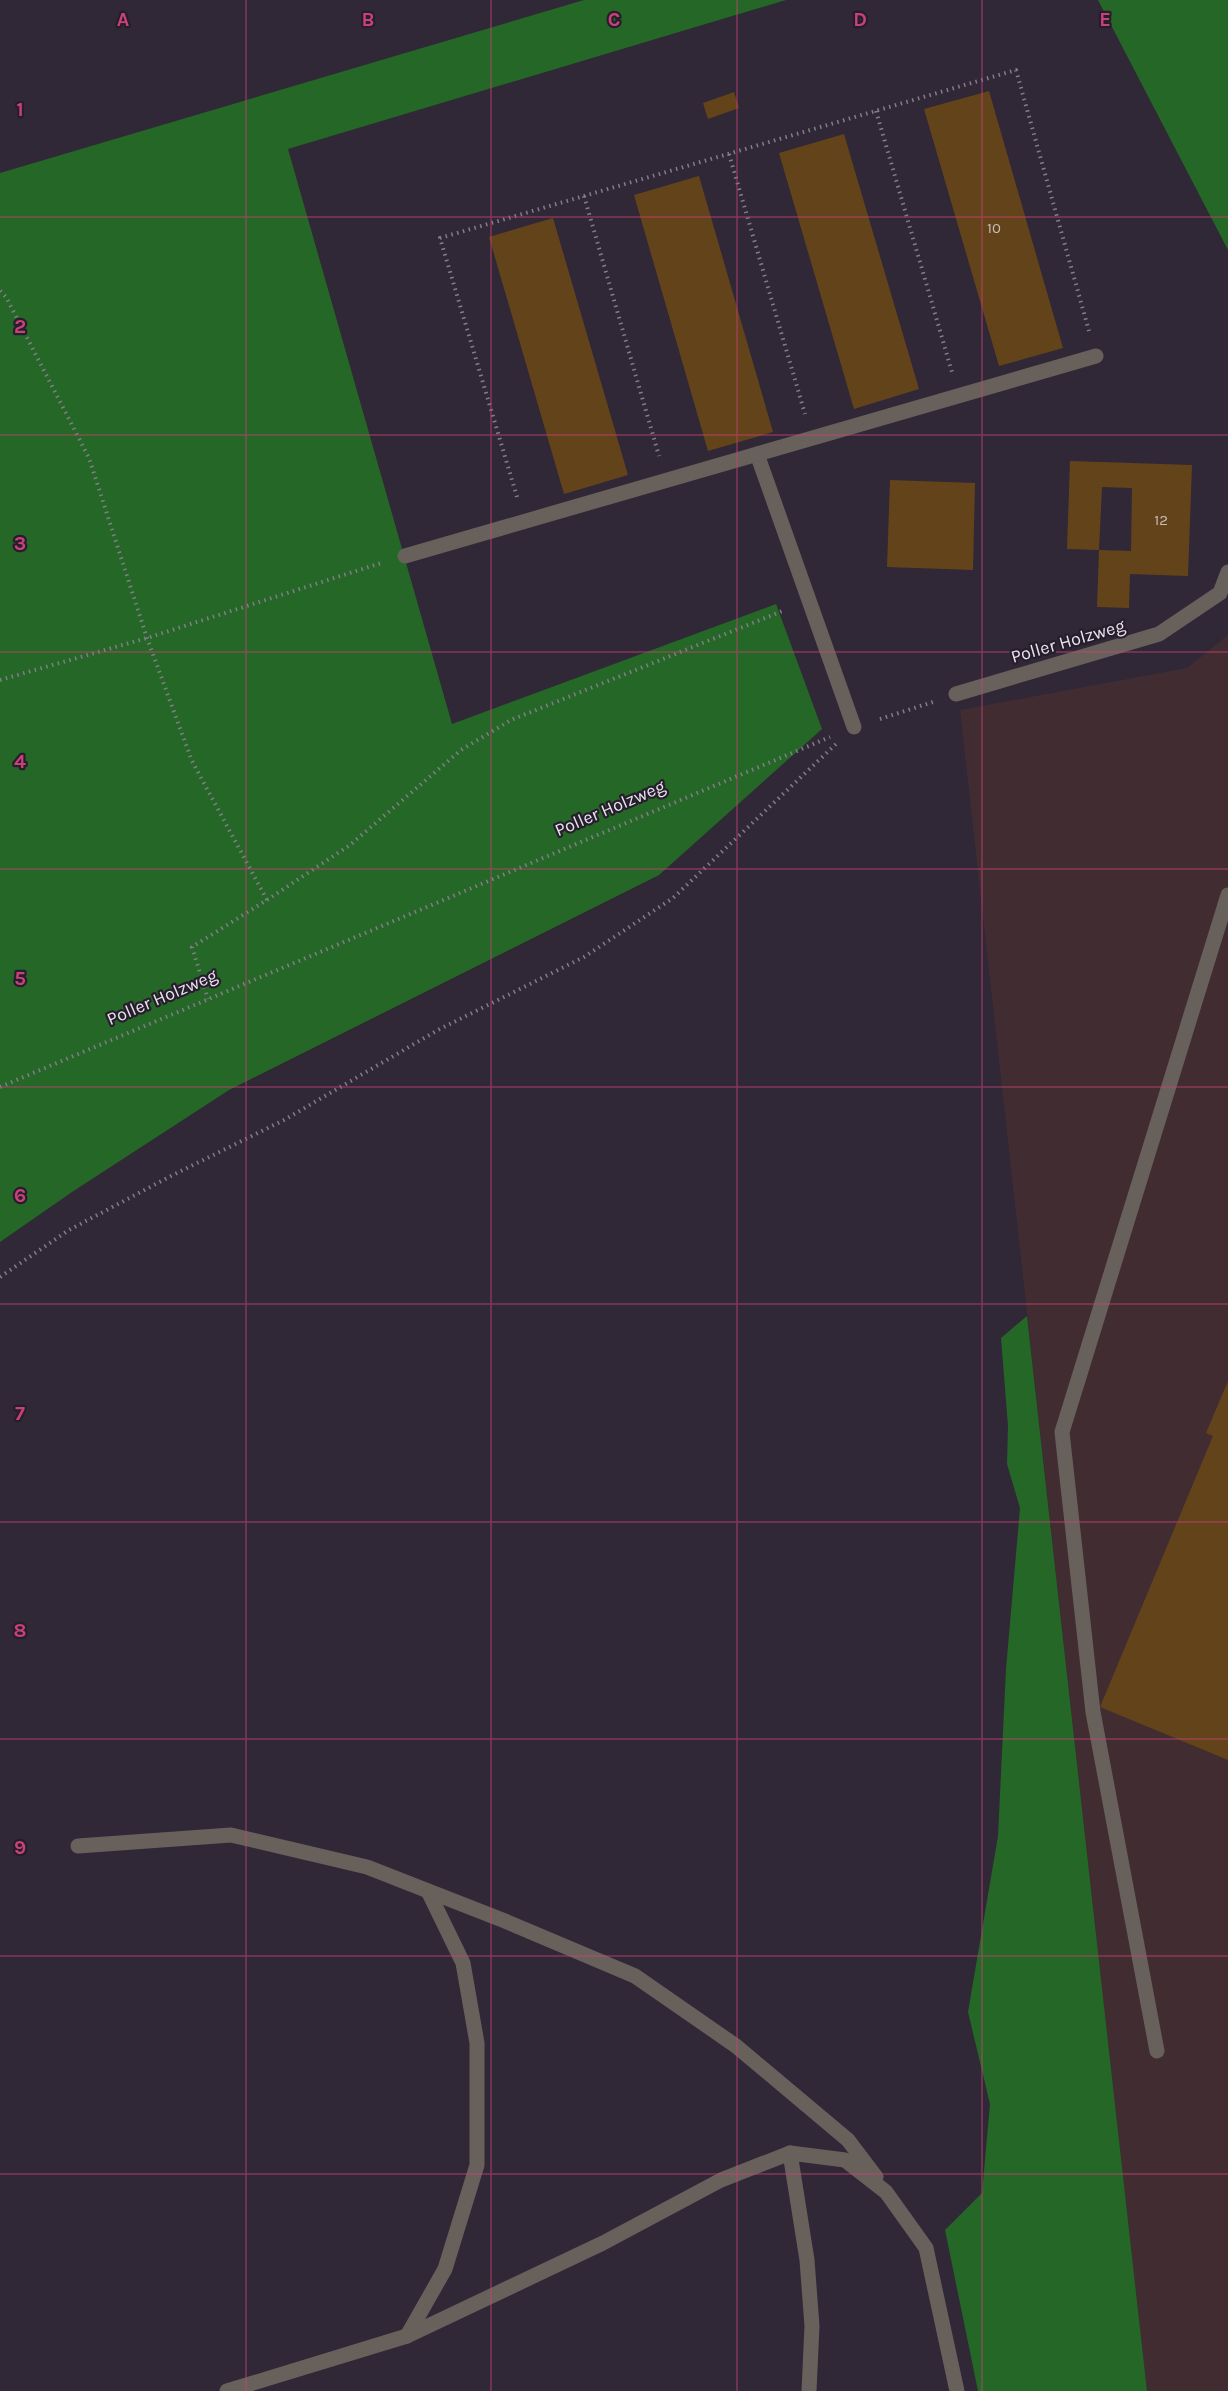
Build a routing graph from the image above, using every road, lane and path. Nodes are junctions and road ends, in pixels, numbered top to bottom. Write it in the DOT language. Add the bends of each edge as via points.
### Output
graph roads {
  1 [pos="876,111"];
  2 [pos="729,154"];
  3 [pos="584,196"];
  4 [pos="0,291"];
  5 [pos="1096,356"];
  6 [pos="959,395"];
  7 [pos="812,438"];
  8 [pos="757,454"];
  9 [pos="666,480"];
  10 [pos="524,521"];
  11 [pos="405,556"];
  12 [pos="1228,572"];
  13 [pos="809,601"];
  14 [pos="147,638"];
  15 [pos="0,680"];
  16 [pos="956,694"];
  17 [pos="854,727"];
  18 [pos="821,758"];
  19 [pos="1228,895"];
  20 [pos="267,900"];
  21 [pos="208,999"];
  22 [pos="0,1087"];
  23 [pos="0,1277"];
  24 [pos="78,1846"];
  25 [pos="428,1891"];
  26 [pos="1157,2050"];
  27 [pos="790,2153"];
  28 [pos="886,2192"];
  29 [pos="407,2336"];
  30 [pos="228,2391"];
  31 [pos="809,2391"];
  32 [pos="957,2391"];
  1 -- 2 [label="path"];
  1 -- 5 [label="path" via="1016,70"];
  1 -- 6 [label="path"];
  2 -- 3 [label="path"];
  2 -- 7 [label="path"];
  3 -- 9 [label="path"];
  3 -- 10 [label="path" via="440,238"];
  4 -- 14 [label="path" via="89,458"];
  5 -- 6 [label="street"];
  6 -- 7 [label="street"];
  7 -- 8 [label="street"];
  8 -- 9 [label="street"];
  8 -- 13 [label="street"];
  9 -- 10 [label="street"];
  10 -- 11 [label="street"];
  11 -- 14 [label="path"];
  12 -- 16 [label="street, Poller Holzweg" via="1220,593 1159,634"];
  13 -- 17 [label="street"];
  13 -- 20 [label="path" via="511,720 460,750 350,845"];
  14 -- 15 [label="path"];
  14 -- 20 [label="path" via="192,761"];
  16 -- 17 [label="path, Poller Holzweg"];
  17 -- 21 [label="path, Poller Holzweg"];
  18 -- 23 [label="path" via="673,898 584,957 438,1030 284,1120 69,1230"];
  19 -- 26 [label="street" via="1062,1432 1093,1713"];
  20 -- 21 [label="path" via="192,947"];
  21 -- 22 [label="path, Poller Holzweg"];
  24 -- 25 [label="street" via="231,1835 367,1867"];
  25 -- 28 [label="street" via="635,1976 736,2046 848,2140"];
  25 -- 29 [label="street" via="462,1963 475,2031 477,2165 445,2269"];
  27 -- 28 [label="street" via="845,2160"];
  27 -- 29 [label="street" via="721,2180 603,2243"];
  27 -- 31 [label="street" via="807,2260 812,2326"];
  28 -- 32 [label="street" via="926,2248"];
  29 -- 30 [label="street"];
}
